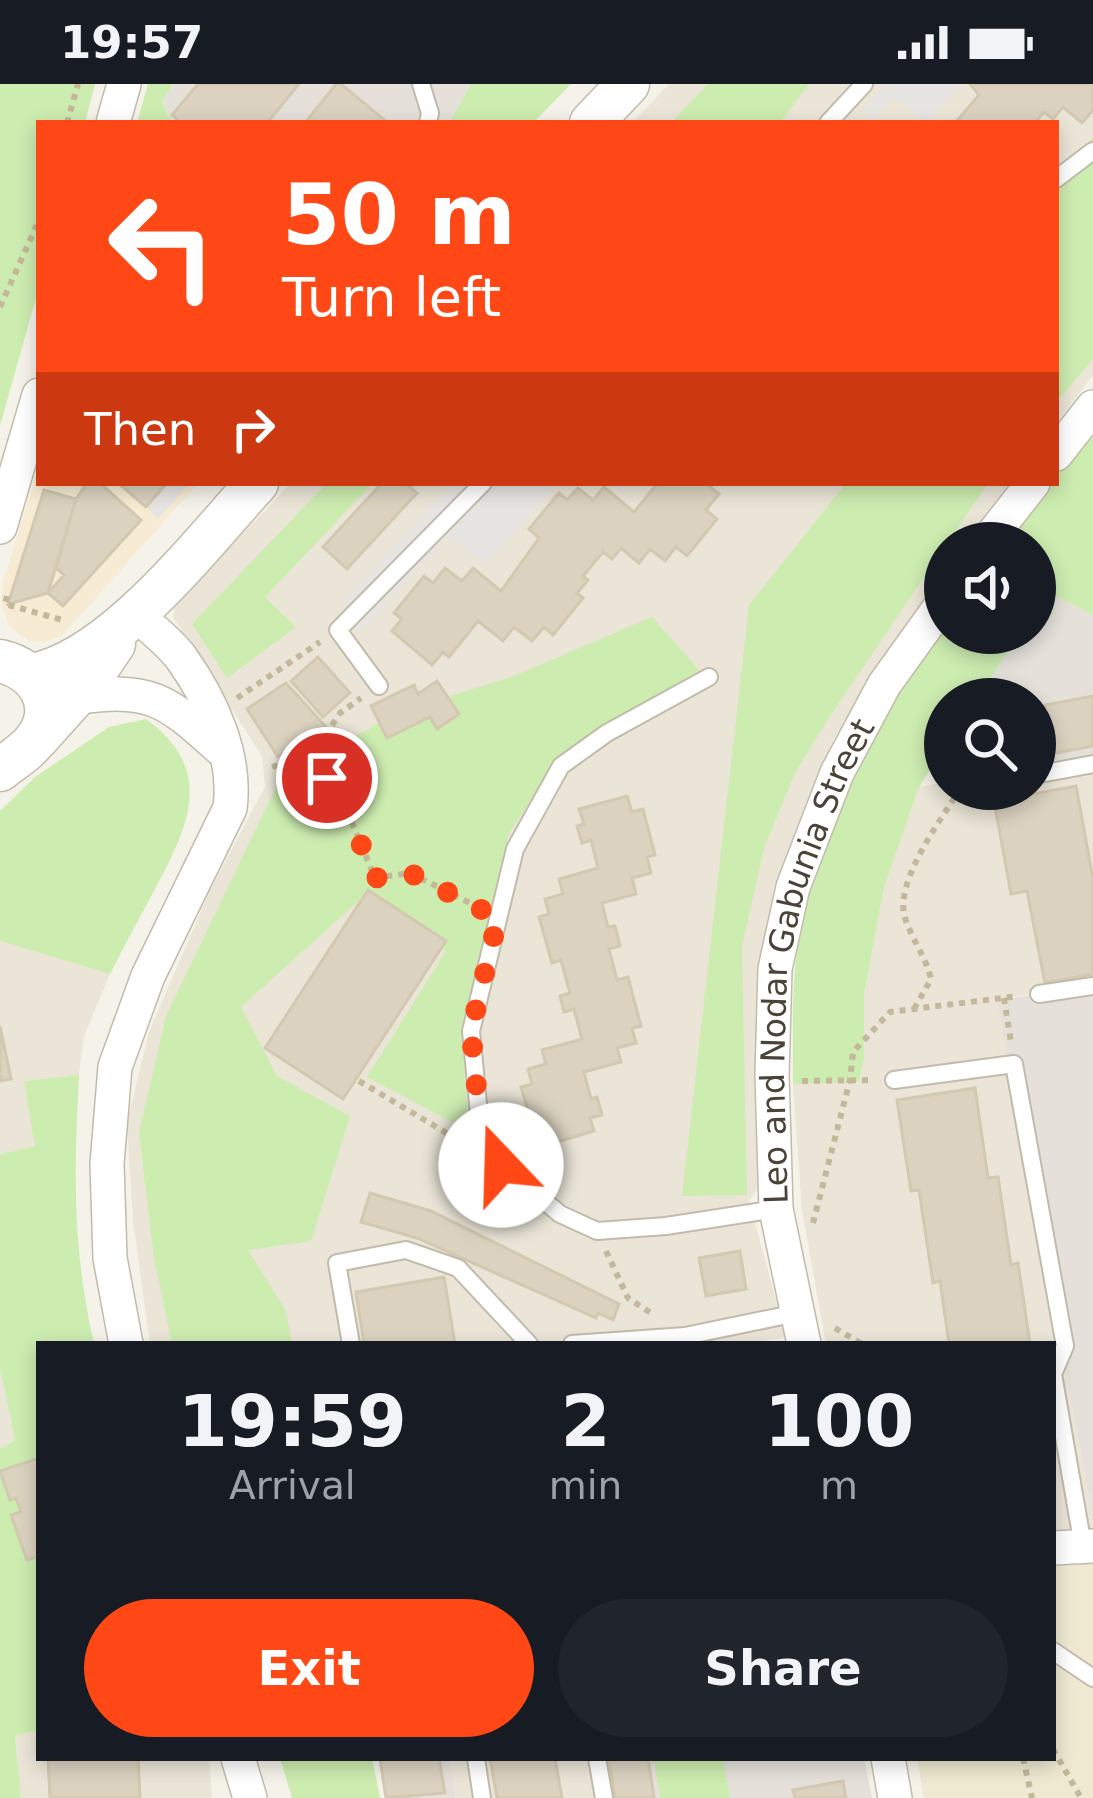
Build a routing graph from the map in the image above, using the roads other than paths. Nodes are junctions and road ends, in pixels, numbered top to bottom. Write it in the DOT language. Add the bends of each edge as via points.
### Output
graph roads {
  1 [pos="124,84"];
  2 [pos="421,84"];
  3 [pos="864,84"];
  4 [pos="114,120"];
  5 [pos="429,120"];
  6 [pos="831,120"];
  7 [pos="1093,151"];
  8 [pos="1059,177"];
  9 [pos="36,401"];
  10 [pos="1093,406"];
  11 [pos="1059,450"];
  12 [pos="9,459"];
  13 [pos="254,486"];
  14 [pos="480,486"];
  15 [pos="1031,486"];
  16 [pos="1002,522"];
  17 [pos="0,527"];
  18 [pos="135,613"];
  19 [pos="924,629"];
  20 [pos="12,663"];
  21 [pos="709,677"];
  22 [pos="379,686"];
  23 [pos="74,698"];
  24 [pos="226,754"];
  25 [pos="14,756"];
  26 [pos="1093,764"];
  27 [pos="1056,771"];
  28 [pos="1093,986"];
  29 [pos="1039,994"];
  30 [pos="894,1080"];
  31 [pos="776,1209"];
  32 [pos="811,1328"];
  33 [pos="686,1340"];
  34 [pos="125,1341"];
  35 [pos="350,1341"];
  36 [pos="526,1341"];
  37 [pos="1056,1367"];
  38 [pos="1056,1397"];
  39 [pos="1076,1547"];
  40 [pos="1056,1653"];
  41 [pos="1093,1678"];
  42 [pos="476,1761"];
  43 [pos="598,1761"];
  44 [pos="889,1761"];
  45 [pos="482,1798"];
  46 [pos="604,1798"];
  47 [pos="896,1798"];
  1 -- 4 [label="street"];
  2 -- 5 [label="lane"];
  3 -- 6 [label="lane"];
  7 -- 8 [label="lane"];
  9 -- 12 [label="street"];
  10 -- 11 [label="street"];
  12 -- 17 [label="street"];
  13 -- 18 [label="street"];
  14 -- 22 [label="lane" via="338,630"];
  15 -- 16 [label="street"];
  18 -- 20 [label="street" via="76,660"];
  18 -- 23 [label="street"];
  18 -- 24 [label="street" via="180,656 212,710"];
  19 -- 31 [label="street, Leo and Nodar Gabunia Street" via="837,772 793,887 775,969"];
  20 -- 25 [label="street" via="46,705 45,722"];
  21 -- 31 [label="lane" via="561,766 515,849 471,1030 479,1114 501,1165 560,1214 597,1231"];
  23 -- 24 [label="street" via="154,697"];
  23 -- 25 [label="street"];
  24 -- 34 [label="street" via="230,808 148,976 115,1066 110,1258"];
  26 -- 27 [label="lane"];
  28 -- 29 [label="lane"];
  30 -- 37 [label="lane" via="1014,1064 1065,1346"];
  31 -- 32 [label="street, Leo and Nodar Gabunia Street"];
  32 -- 33 [label="lane"];
  35 -- 36 [label="lane" via="337,1263 406,1250 458,1268"];
  38 -- 39 [label="lane"];
  40 -- 41 [label="lane"];
  42 -- 45 [label="lane"];
  43 -- 46 [label="lane"];
  44 -- 47 [label="street"];
}
